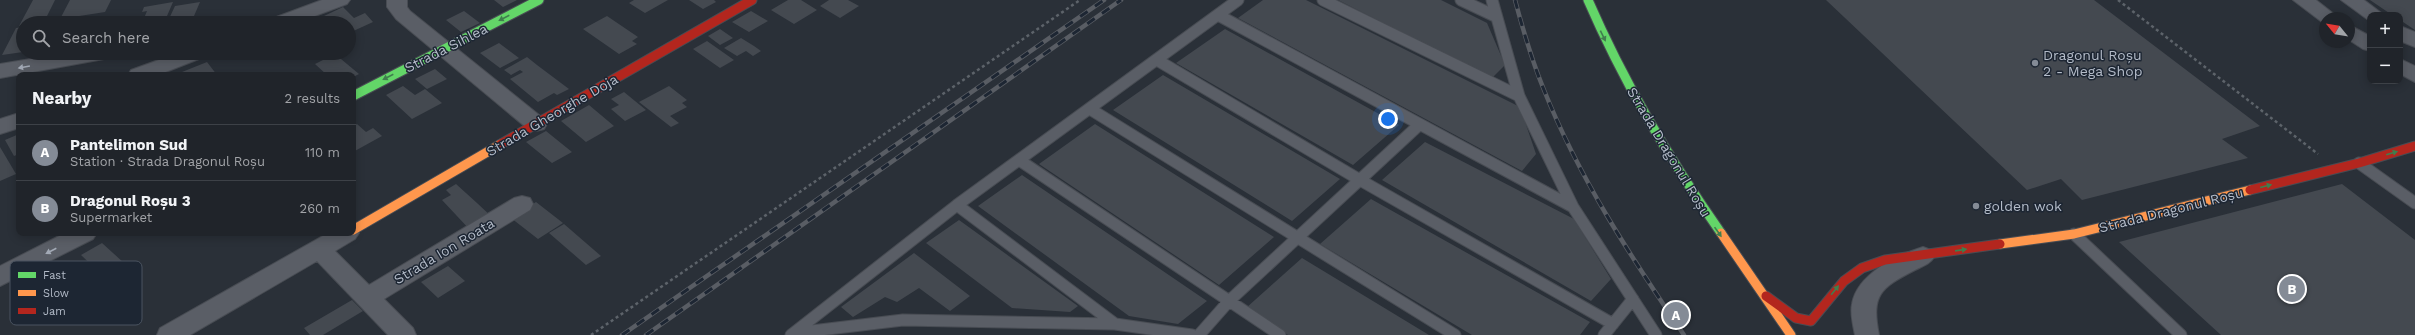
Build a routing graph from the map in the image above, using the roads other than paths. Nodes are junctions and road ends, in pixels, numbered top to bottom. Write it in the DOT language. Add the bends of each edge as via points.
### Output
graph roads {
  1 [pos="340,0"];
  2 [pos="397,0"];
  3 [pos="538,0"];
  4 [pos="752,0"];
  5 [pos="1238,0"];
  6 [pos="1323,0"];
  7 [pos="1461,0"];
  8 [pos="1492,0"];
  9 [pos="1588,0"];
  10 [pos="2303,0"];
  11 [pos="2351,0"];
  12 [pos="2320,12"];
  13 [pos="2369,12"];
  14 [pos="1218,15"];
  15 [pos="297,16"];
  16 [pos="1495,16"];
  17 [pos="2403,34"];
  18 [pos="2355,35"];
  19 [pos="2415,41"];
  20 [pos="2367,43"];
  21 [pos="444,49"];
  22 [pos="64,60"];
  23 [pos="178,60"];
  24 [pos="1157,60"];
  25 [pos="2403,67"];
  26 [pos="0,71"];
  27 [pos="146,72"];
  28 [pos="2415,75"];
  29 [pos="356,94"];
  30 [pos="1519,96"];
  31 [pos="1090,109"];
  32 [pos="16,121"];
  33 [pos="536,124"];
  34 [pos="1419,125"];
  35 [pos="0,127"];
  36 [pos="2415,146"];
  37 [pos="1019,160"];
  38 [pos="2359,163"];
  39 [pos="1360,180"];
  40 [pos="2415,203"];
  41 [pos="522,204"];
  42 [pos="957,205"];
  43 [pos="1573,207"];
  44 [pos="356,228"];
  45 [pos="2074,234"];
  46 [pos="79,236"];
  47 [pos="342,236"];
  48 [pos="1298,237"];
  49 [pos="319,249"];
  50 [pos="1923,256"];
  51 [pos="31,261"];
  52 [pos="10,272"];
  53 [pos="0,277"];
  54 [pos="1766,296"];
  55 [pos="367,298"];
  56 [pos="1633,299"];
  57 [pos="1229,301"];
  58 [pos="1115,324"];
  59 [pos="1613,324"];
  60 [pos="793,334"];
  61 [pos="169,335"];
  62 [pos="404,335"];
  63 [pos="1192,335"];
  64 [pos="1199,335"];
  65 [pos="1280,335"];
  66 [pos="1455,335"];
  67 [pos="1604,335"];
  68 [pos="1656,335"];
  69 [pos="1791,335"];
  70 [pos="1867,335"];
  71 [pos="2181,335"];
  1 -- 15 [label="street"];
  2 -- 21 [label="street" via="397,7 403,15"];
  3 -- 21 [label="street, Strada Sihlea, one-way"];
  4 -- 33 [label="street, Strada Gheorghe Doja"];
  5 -- 14 [label="lane"];
  6 -- 30 [label="lane"];
  7 -- 16 [label="lane"];
  8 -- 16 [label="lane"];
  9 -- 54 [label="street, Strada Dragonul Roșu, one-way" via="1624,76 1688,187"];
  10 -- 12 [label="street"];
  11 -- 13 [label="street"];
  14 -- 24 [label="lane"];
  14 -- 34 [label="lane"];
  16 -- 30 [label="lane"];
  17 -- 19 [label="street"];
  18 -- 20 [label="street"];
  21 -- 29 [label="street, Strada Sihlea, one-way"];
  21 -- 33 [label="street"];
  22 -- 26 [label="street, one-way"];
  23 -- 27 [label="street"];
  24 -- 31 [label="lane"];
  24 -- 39 [label="lane"];
  25 -- 28 [label="street"];
  30 -- 43 [label="lane"];
  31 -- 37 [label="lane"];
  31 -- 48 [label="lane"];
  32 -- 35 [label="street"];
  33 -- 44 [label="street, Strada Gheorghe Doja"];
  34 -- 39 [label="lane"];
  34 -- 43 [label="lane"];
  38 -- 36 [label="street, Strada Dragonul Roșu, one-way"];
  37 -- 42 [label="lane"];
  37 -- 57 [label="lane"];
  38 -- 40 [label="lane"];
  45 -- 38 [label="street, Strada Dragonul Roșu, one-way"];
  39 -- 48 [label="lane"];
  39 -- 59 [label="lane"];
  41 -- 55 [label="street, Strada Ion Roata"];
  42 -- 58 [label="lane"];
  42 -- 60 [label="lane"];
  43 -- 56 [label="lane"];
  50 -- 45 [label="street, Strada Dragonul Roșu, one-way"];
  45 -- 71 [label="lane"];
  46 -- 51 [label="street, one-way"];
  47 -- 49 [label="street"];
  48 -- 57 [label="lane"];
  48 -- 66 [label="lane"];
  49 -- 55 [label="street"];
  49 -- 61 [label="street"];
  54 -- 50 [label="street, Strada Dragonul Roșu, one-way" via="1796,318 1811,321 1852,272 1865,265 1885,260"];
  50 -- 70 [label="street, Strada Dragonul Roșu" via="1883,277 1867,294 1864,302"];
  52 -- 53 [label="street, one-way"];
  54 -- 69 [label="street, Strada Dragonul Roșu"];
  55 -- 62 [label="street"];
  56 -- 59 [label="lane"];
  56 -- 68 [label="lane"];
  57 -- 64 [label="lane"];
  57 -- 65 [label="lane"];
  58 -- 60 [label="lane" via="903,320"];
  58 -- 63 [label="lane"];
  59 -- 67 [label="lane"];
}
